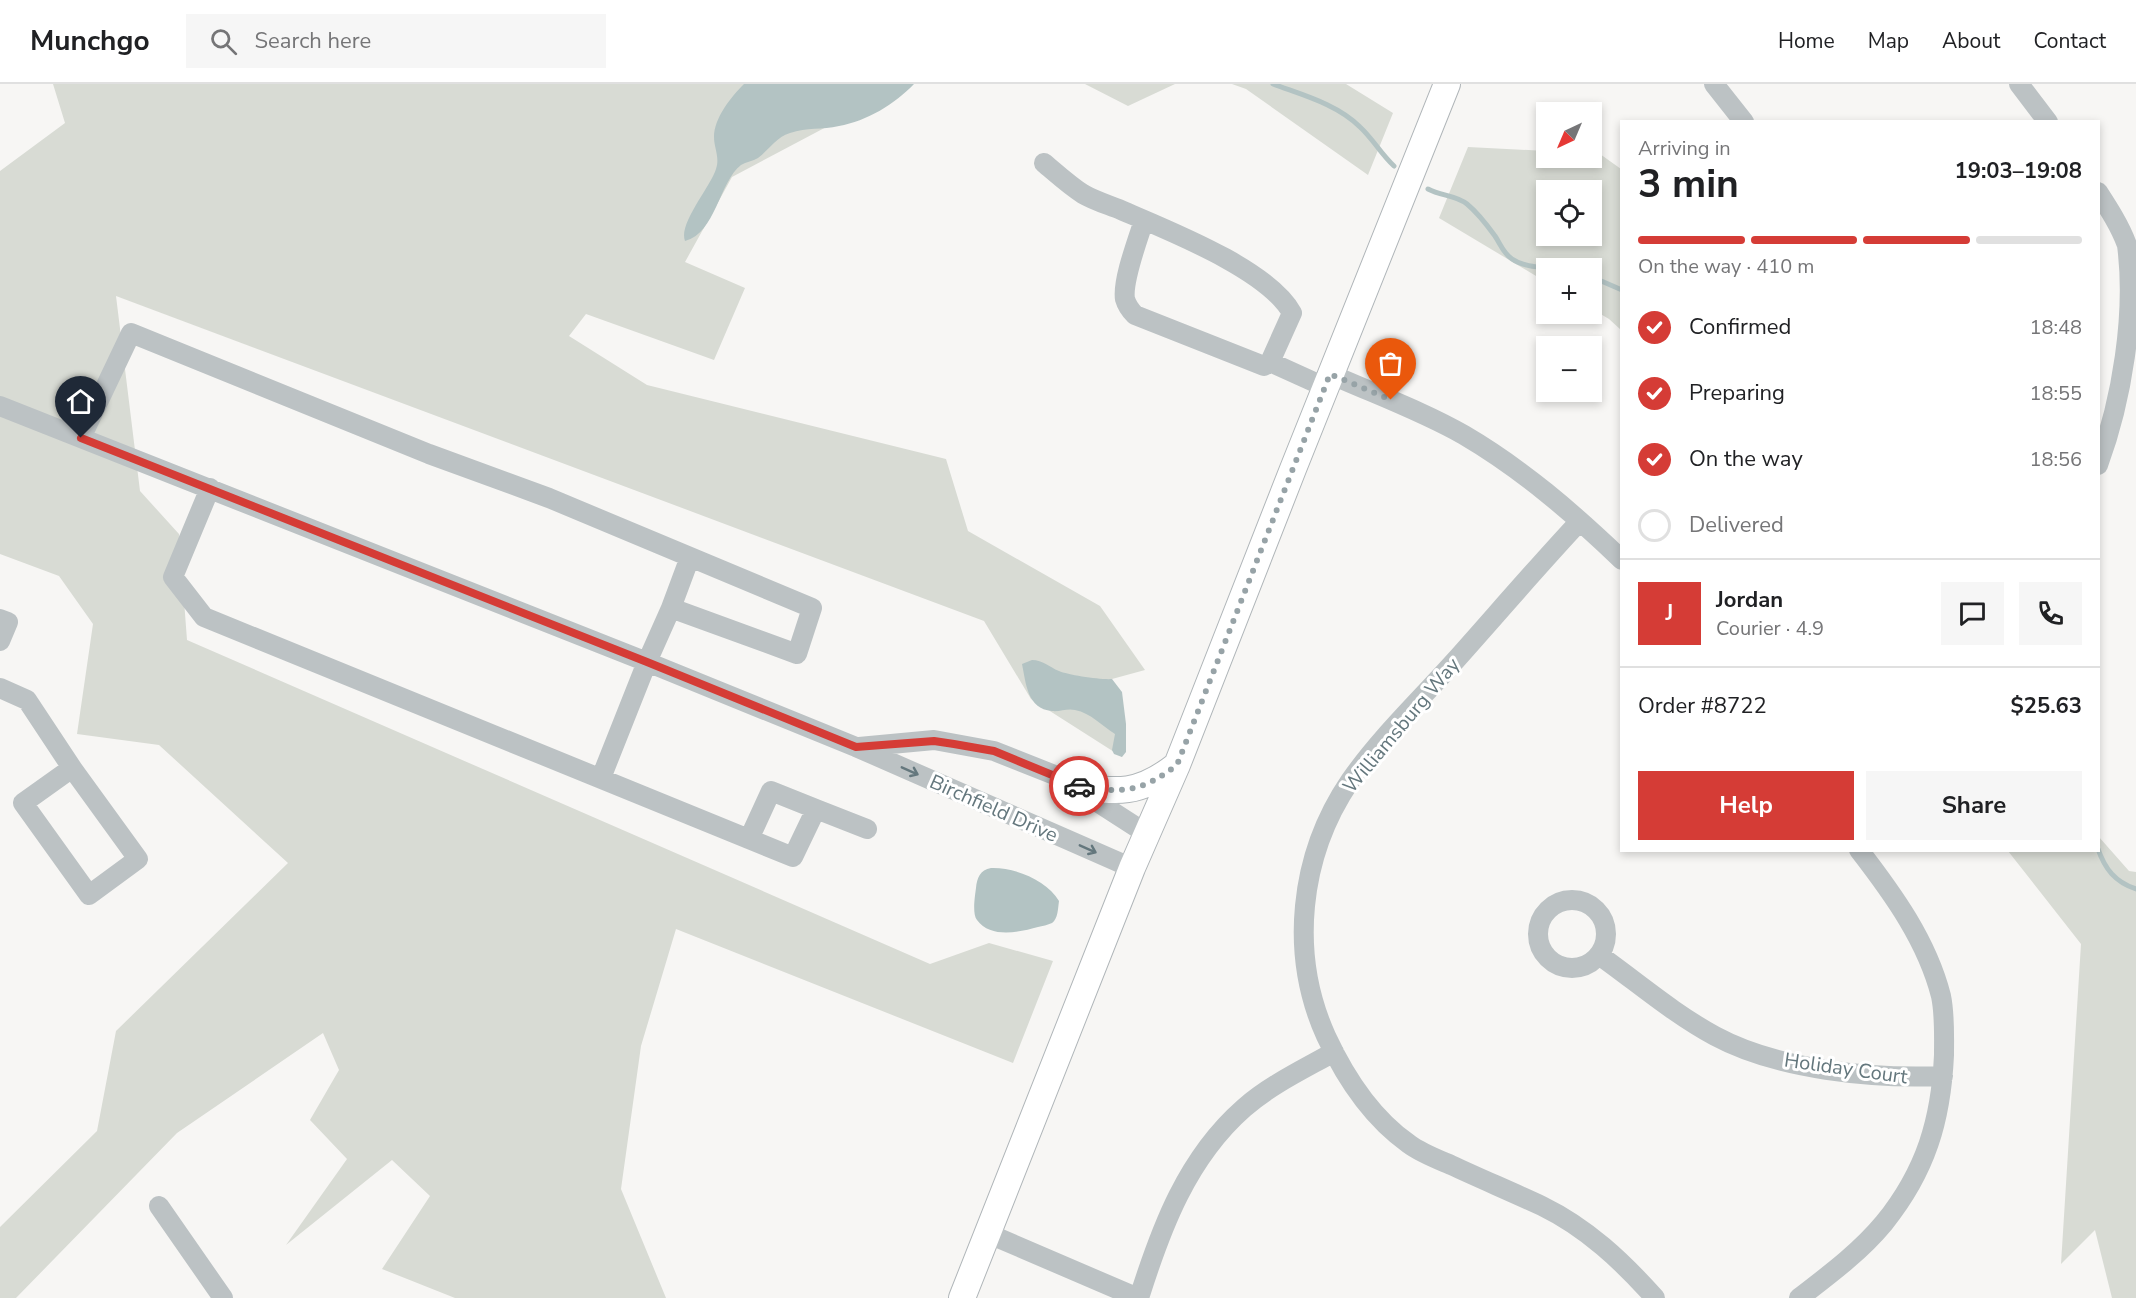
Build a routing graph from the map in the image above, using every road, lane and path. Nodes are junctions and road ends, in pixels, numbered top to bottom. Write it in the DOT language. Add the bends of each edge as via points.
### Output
graph roads {
  1 [pos="1447,84"];
  2 [pos="1714,84"];
  3 [pos="2019,84"];
  4 [pos="1742,120"];
  5 [pos="2046,120"];
  6 [pos="1044,163"];
  7 [pos="2100,196"];
  8 [pos="1144,220"];
  9 [pos="1270,362"];
  10 [pos="1328,381"];
  11 [pos="0,406"];
  12 [pos="81,438"];
  13 [pos="2100,458"];
  14 [pos="210,488"];
  15 [pos="1580,521"];
  16 [pos="690,557"];
  17 [pos="1620,558"];
  18 [pos="671,608"];
  19 [pos="0,619"];
  20 [pos="0,641"];
  21 [pos="647,662"];
  22 [pos="0,688"];
  23 [pos="856,747"];
  24 [pos="1177,765"];
  25 [pos="72,768"];
  26 [pos="601,778"];
  27 [pos="1073,785"];
  28 [pos="816,809"];
  29 [pos="867,829"];
  30 [pos="1147,834"];
  31 [pos="748,839"];
  32 [pos="1860,852"];
  33 [pos="1132,868"];
  34 [pos="1599,955"];
  35 [pos="1334,1052"];
  36 [pos="1943,1076"];
  37 [pos="159,1206"];
  38 [pos="989,1233"];
  39 [pos="223,1298"];
  40 [pos="962,1298"];
  41 [pos="1138,1298"];
  42 [pos="1656,1298"];
  43 [pos="1799,1298"];
  1 -- 10 [label="main road"];
  2 -- 4 [label="street"];
  3 -- 5 [label="street"];
  6 -- 8 [label="street" via="1084,194"];
  7 -- 13 [label="street" via="2127,246 2135,292 2130,360"];
  8 -- 9 [label="street" via="1238,265 1288,305 1292,313"];
  8 -- 9 [label="street" via="1125,289 1128,308 1135,315 1264,366"];
  9 -- 10 [label="street"];
  10 -- 15 [label="street" via="1411,409 1462,434"];
  10 -- 24 [label="main road"];
  11 -- 12 [label="street, Birchfield Drive"];
  12 -- 14 [label="street, Birchfield Drive"];
  12 -- 16 [label="street" via="131,333"];
  14 -- 21 [label="street, Birchfield Drive"];
  14 -- 26 [label="street" via="173,577 204,617"];
  15 -- 17 [label="street"];
  15 -- 35 [label="street, Williamsburg Way" via="1385,738 1351,780 1326,826 1309,876 1304,935 1312,999"];
  16 -- 18 [label="street"];
  16 -- 18 [label="street" via="812,608 797,654"];
  18 -- 21 [label="street"];
  19 -- 20 [label="street" via="8,622"];
  21 -- 23 [label="street, Birchfield Drive"];
  21 -- 26 [label="street"];
  22 -- 25 [label="street" via="27,700"];
  23 -- 27 [label="street, Birchfield Drive" via="944,742 994,751"];
  23 -- 33 [label="street, Birchfield Drive, one-way"];
  24 -- 27 [label="main road" via="1137,789 1107,791"];
  24 -- 30 [label="main road"];
  25 -- 25 [label="street" via="138,859 89,894 23,803"];
  26 -- 31 [label="street"];
  27 -- 30 [label="street, Birchfield Drive"];
  28 -- 29 [label="street"];
  28 -- 31 [label="street" via="793,857"];
  28 -- 31 [label="street" via="771,791"];
  30 -- 33 [label="main road"];
  32 -- 36 [label="street" via="1907,918 1933,974 1944,1024"];
  33 -- 38 [label="main road"];
  34 -- 36 [label="street, Holiday Court" via="1716,1036 1760,1055 1805,1066 1892,1077"];
  35 -- 41 [label="street" via="1260,1095 1215,1137 1189,1174 1170,1212"];
  35 -- 42 [label="street, Williamsburg Way" via="1361,1096 1401,1138 1563,1217 1599,1242"];
  36 -- 43 [label="street" via="1936,1123 1917,1176 1884,1223"];
  37 -- 39 [label="street"];
  38 -- 40 [label="main road"];
  38 -- 41 [label="street"];
}
